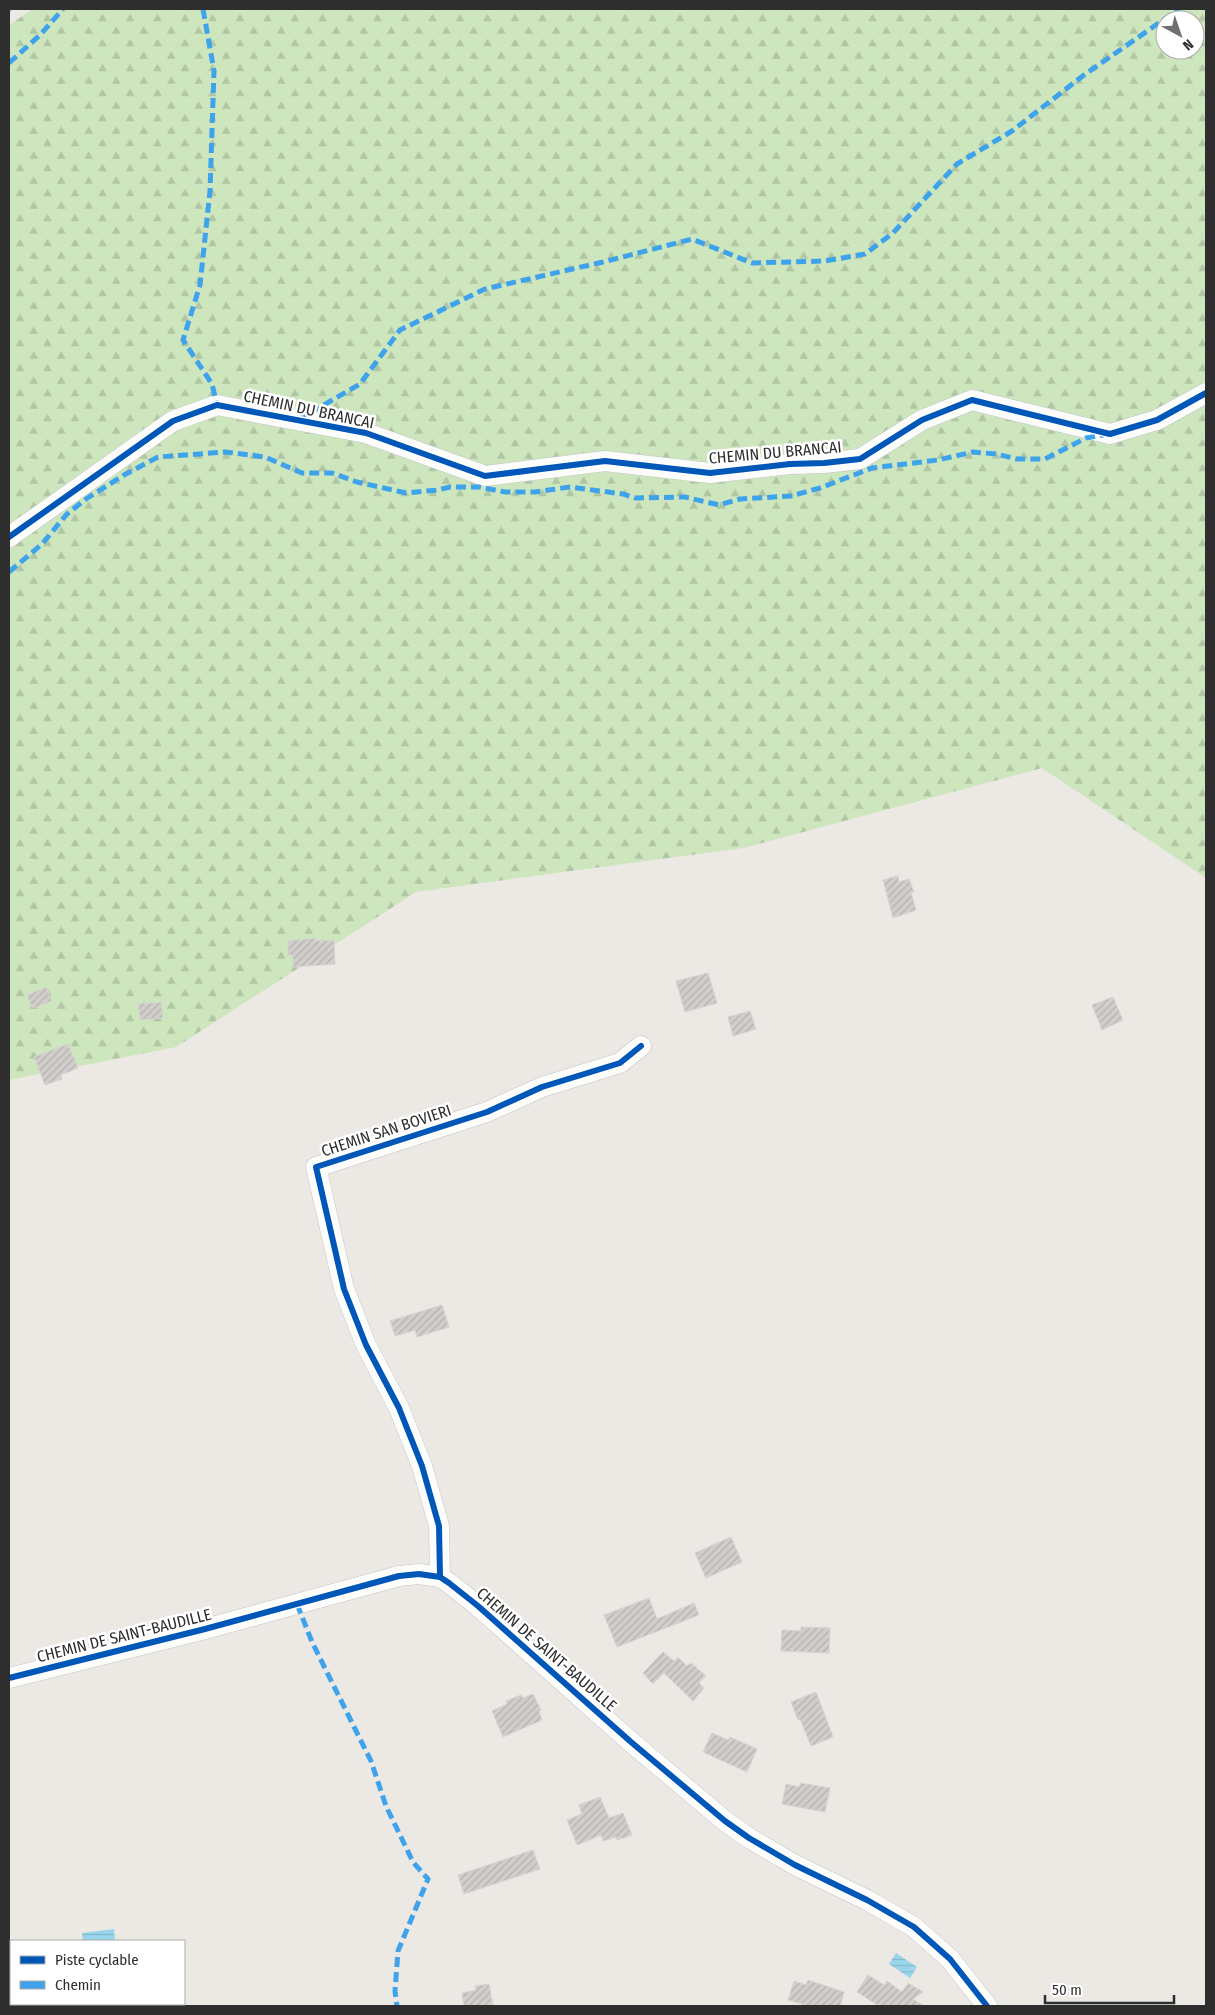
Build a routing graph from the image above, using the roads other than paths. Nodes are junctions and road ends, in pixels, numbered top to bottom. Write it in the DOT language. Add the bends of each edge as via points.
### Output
graph roads {
  1 [pos="1206,393"];
  2 [pos="9,536"];
  3 [pos="641,1046"];
  4 [pos="440,1577"];
  5 [pos="9,1678"];
  6 [pos="987,2006"];
  1 -- 2 [label="street, CHEMIN DU BRANCAI" via="1157,420 1110,434 972,400 922,420 860,459 710,473 605,461 485,476 366,433 217,405 173,421"];
  3 -- 4 [label="street, CHEMIN SAN BOVIERI" via="620,1062 542,1087 487,1112 316,1167 344,1289 422,1466 439,1526"];
  4 -- 5 [label="street, CHEMIN DE SAINT-BAUDILLE" via="400,1576"];
  4 -- 6 [label="street, CHEMIN DE SAINT-BAUDILLE" via="478,1606 631,1742 749,1838 914,1927 950,1959"];
}
